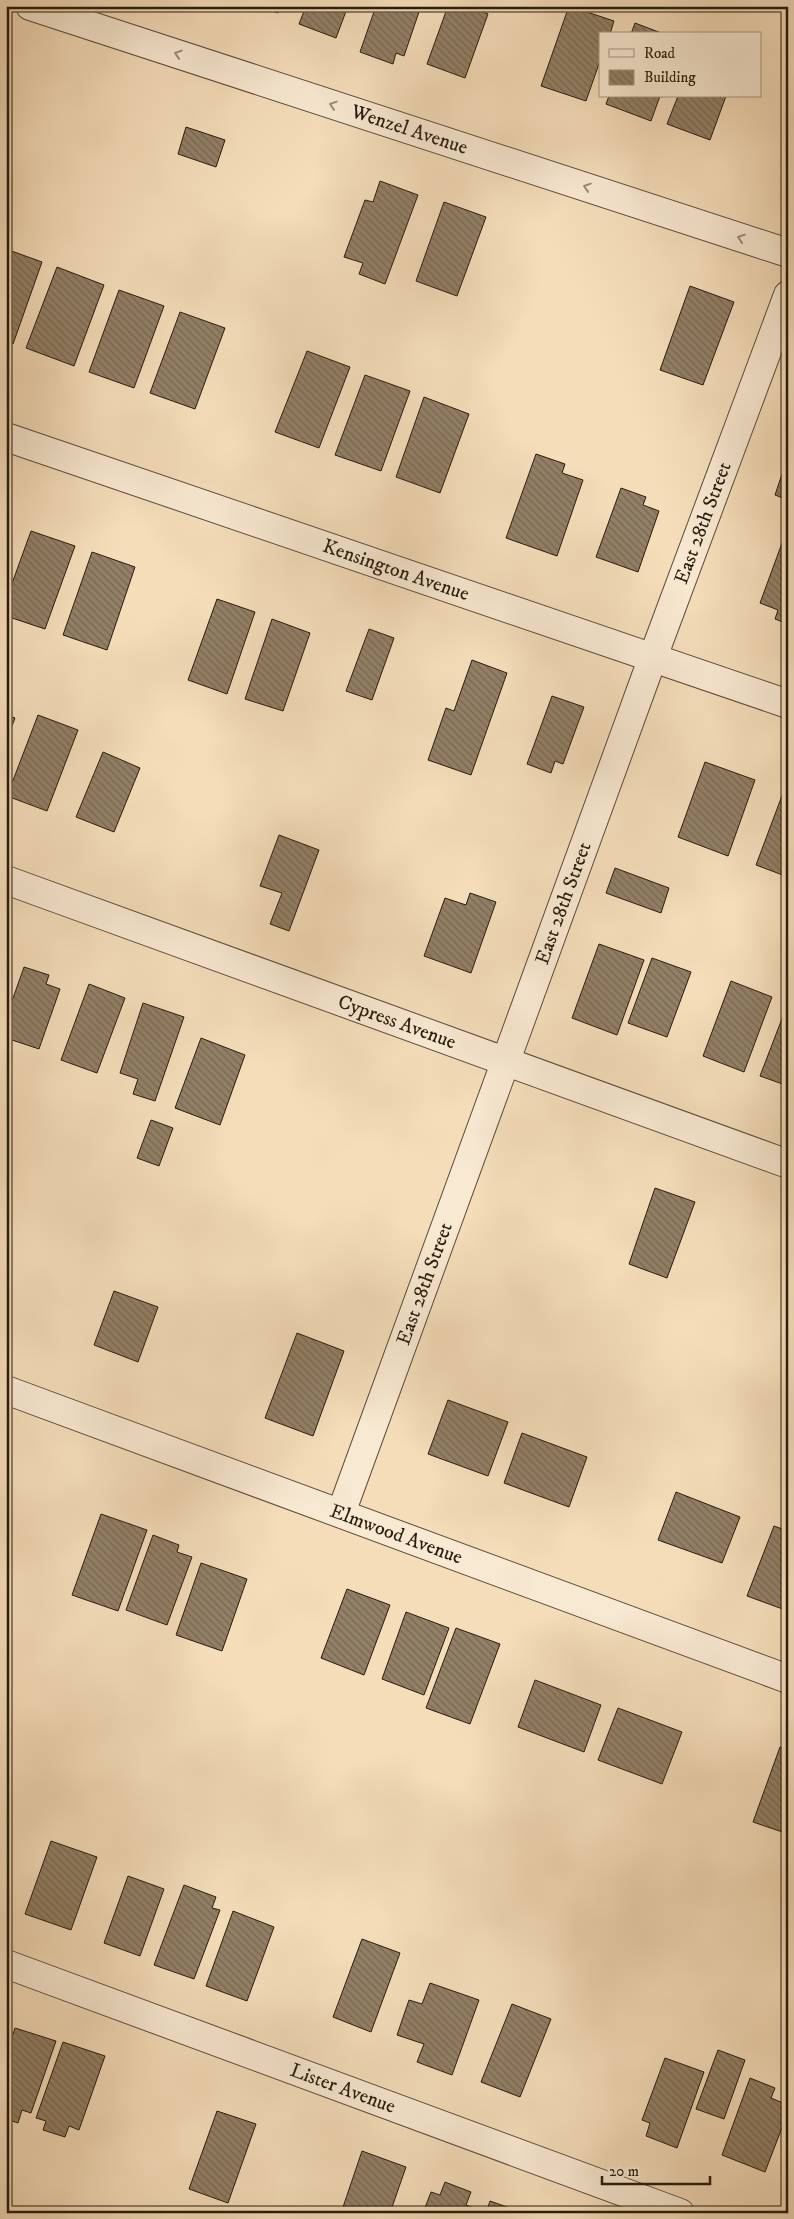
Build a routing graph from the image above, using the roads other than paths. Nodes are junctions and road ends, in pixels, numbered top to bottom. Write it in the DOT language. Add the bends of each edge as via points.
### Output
graph roads {
  1 [pos="30,6"];
  2 [pos="788,253"];
  3 [pos="788,295"];
  4 [pos="6,437"];
  5 [pos="653,656"];
  6 [pos="788,704"];
  7 [pos="6,880"];
  8 [pos="505,1062"];
  9 [pos="788,1164"];
  10 [pos="6,1390"];
  11 [pos="340,1513"];
  12 [pos="788,1679"];
  13 [pos="6,1964"];
  14 [pos="680,2213"];
  2 -- 1 [label="street, Wenzel Avenue, one-way"];
  3 -- 5 [label="street, East 28th Street"];
  4 -- 5 [label="street, Kensington Avenue"];
  5 -- 6 [label="street, Kensington Avenue"];
  5 -- 8 [label="street, East 28th Street"];
  7 -- 8 [label="street, Cypress Avenue"];
  8 -- 9 [label="street, Cypress Avenue"];
  8 -- 11 [label="street, East 28th Street"];
  10 -- 11 [label="street, Elmwood Avenue"];
  11 -- 12 [label="street, Elmwood Avenue"];
  13 -- 14 [label="street, Lister Avenue"];
}
